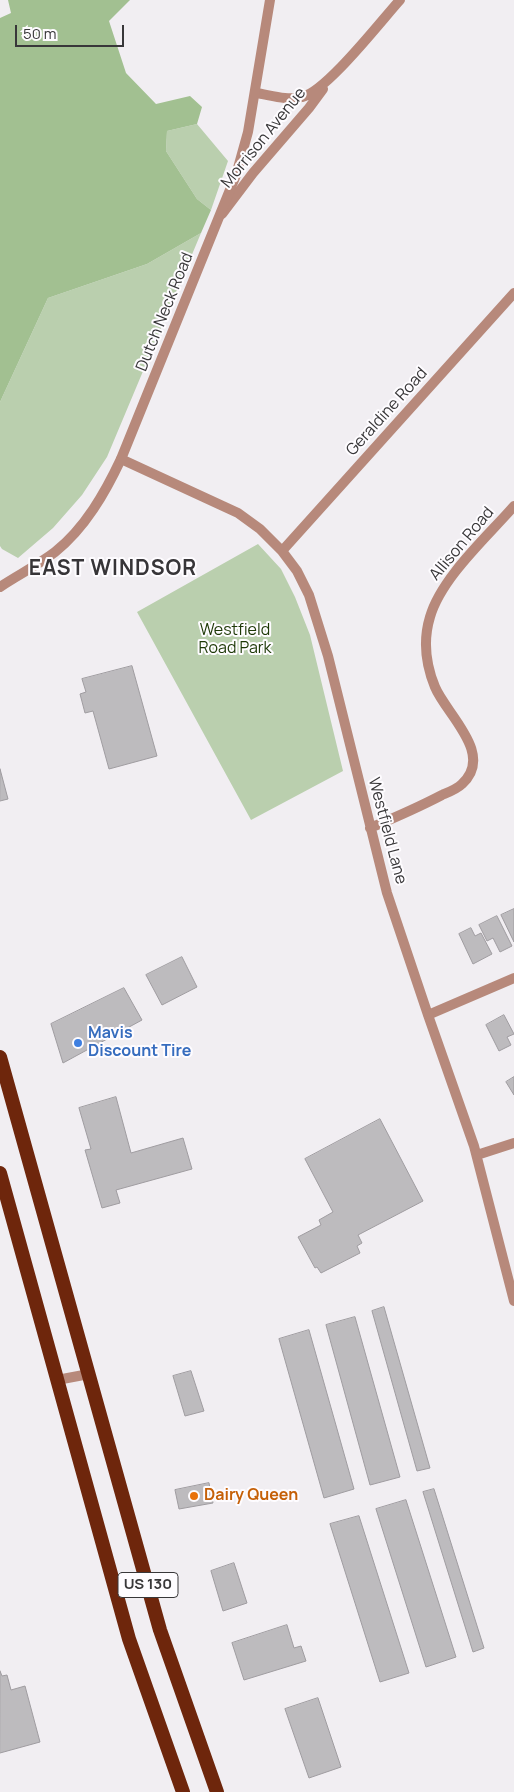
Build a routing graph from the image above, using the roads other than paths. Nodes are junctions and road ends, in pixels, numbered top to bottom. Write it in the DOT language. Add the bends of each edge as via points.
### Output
graph roads {
  1 [pos="270,0"];
  2 [pos="400,0"];
  3 [pos="330,79"];
  4 [pos="256,93"];
  5 [pos="221,214"];
  6 [pos="514,293"];
  7 [pos="121,459"];
  8 [pos="514,506"];
  9 [pos="282,551"];
  10 [pos="0,587"];
  11 [pos="370,828"];
  12 [pos="514,978"];
  13 [pos="428,1015"];
  14 [pos="0,1057"];
  15 [pos="514,1143"];
  16 [pos="477,1155"];
  17 [pos="0,1173"];
  18 [pos="514,1301"];
  19 [pos="88,1374"];
  20 [pos="57,1380"];
  21 [pos="183,1792"];
  22 [pos="217,1792"];
  1 -- 4 [label="street, Dutch Neck Road"];
  2 -- 3 [label="street, Morrison Avenue"];
  3 -- 4 [label="street, Morrison Avenue" via="314,93 302,97 290,99"];
  3 -- 5 [label="street, Morrison Avenue"];
  4 -- 5 [label="street, Dutch Neck Road" via="236,175"];
  5 -- 7 [label="street, Dutch Neck Road"];
  6 -- 9 [label="street, Geraldine Road"];
  7 -- 9 [label="street, Westfield Lane" via="238,513 260,528"];
  7 -- 10 [label="street, Dutch Neck Road" via="102,497 77,530 55,552"];
  8 -- 11 [label="street, Allison Road" via="446,582 429,618 426,656 430,674 436,690 468,738 472,754 470,772 457,787"];
  9 -- 11 [label="street, Westfield Lane" via="297,571 312,605 328,656"];
  11 -- 13 [label="street, Westfield Lane" via="387,893"];
  12 -- 13 [label="street"];
  13 -- 16 [label="street, Westfield Lane"];
  14 -- 19 [label="highway, US 130"];
  15 -- 16 [label="street"];
  16 -- 18 [label="street, Westfield Lane"];
  17 -- 20 [label="highway, US 130"];
  19 -- 20 [label="street"];
  19 -- 22 [label="highway, US 130" via="160,1630"];
  20 -- 21 [label="highway, US 130" via="130,1639"];
}
